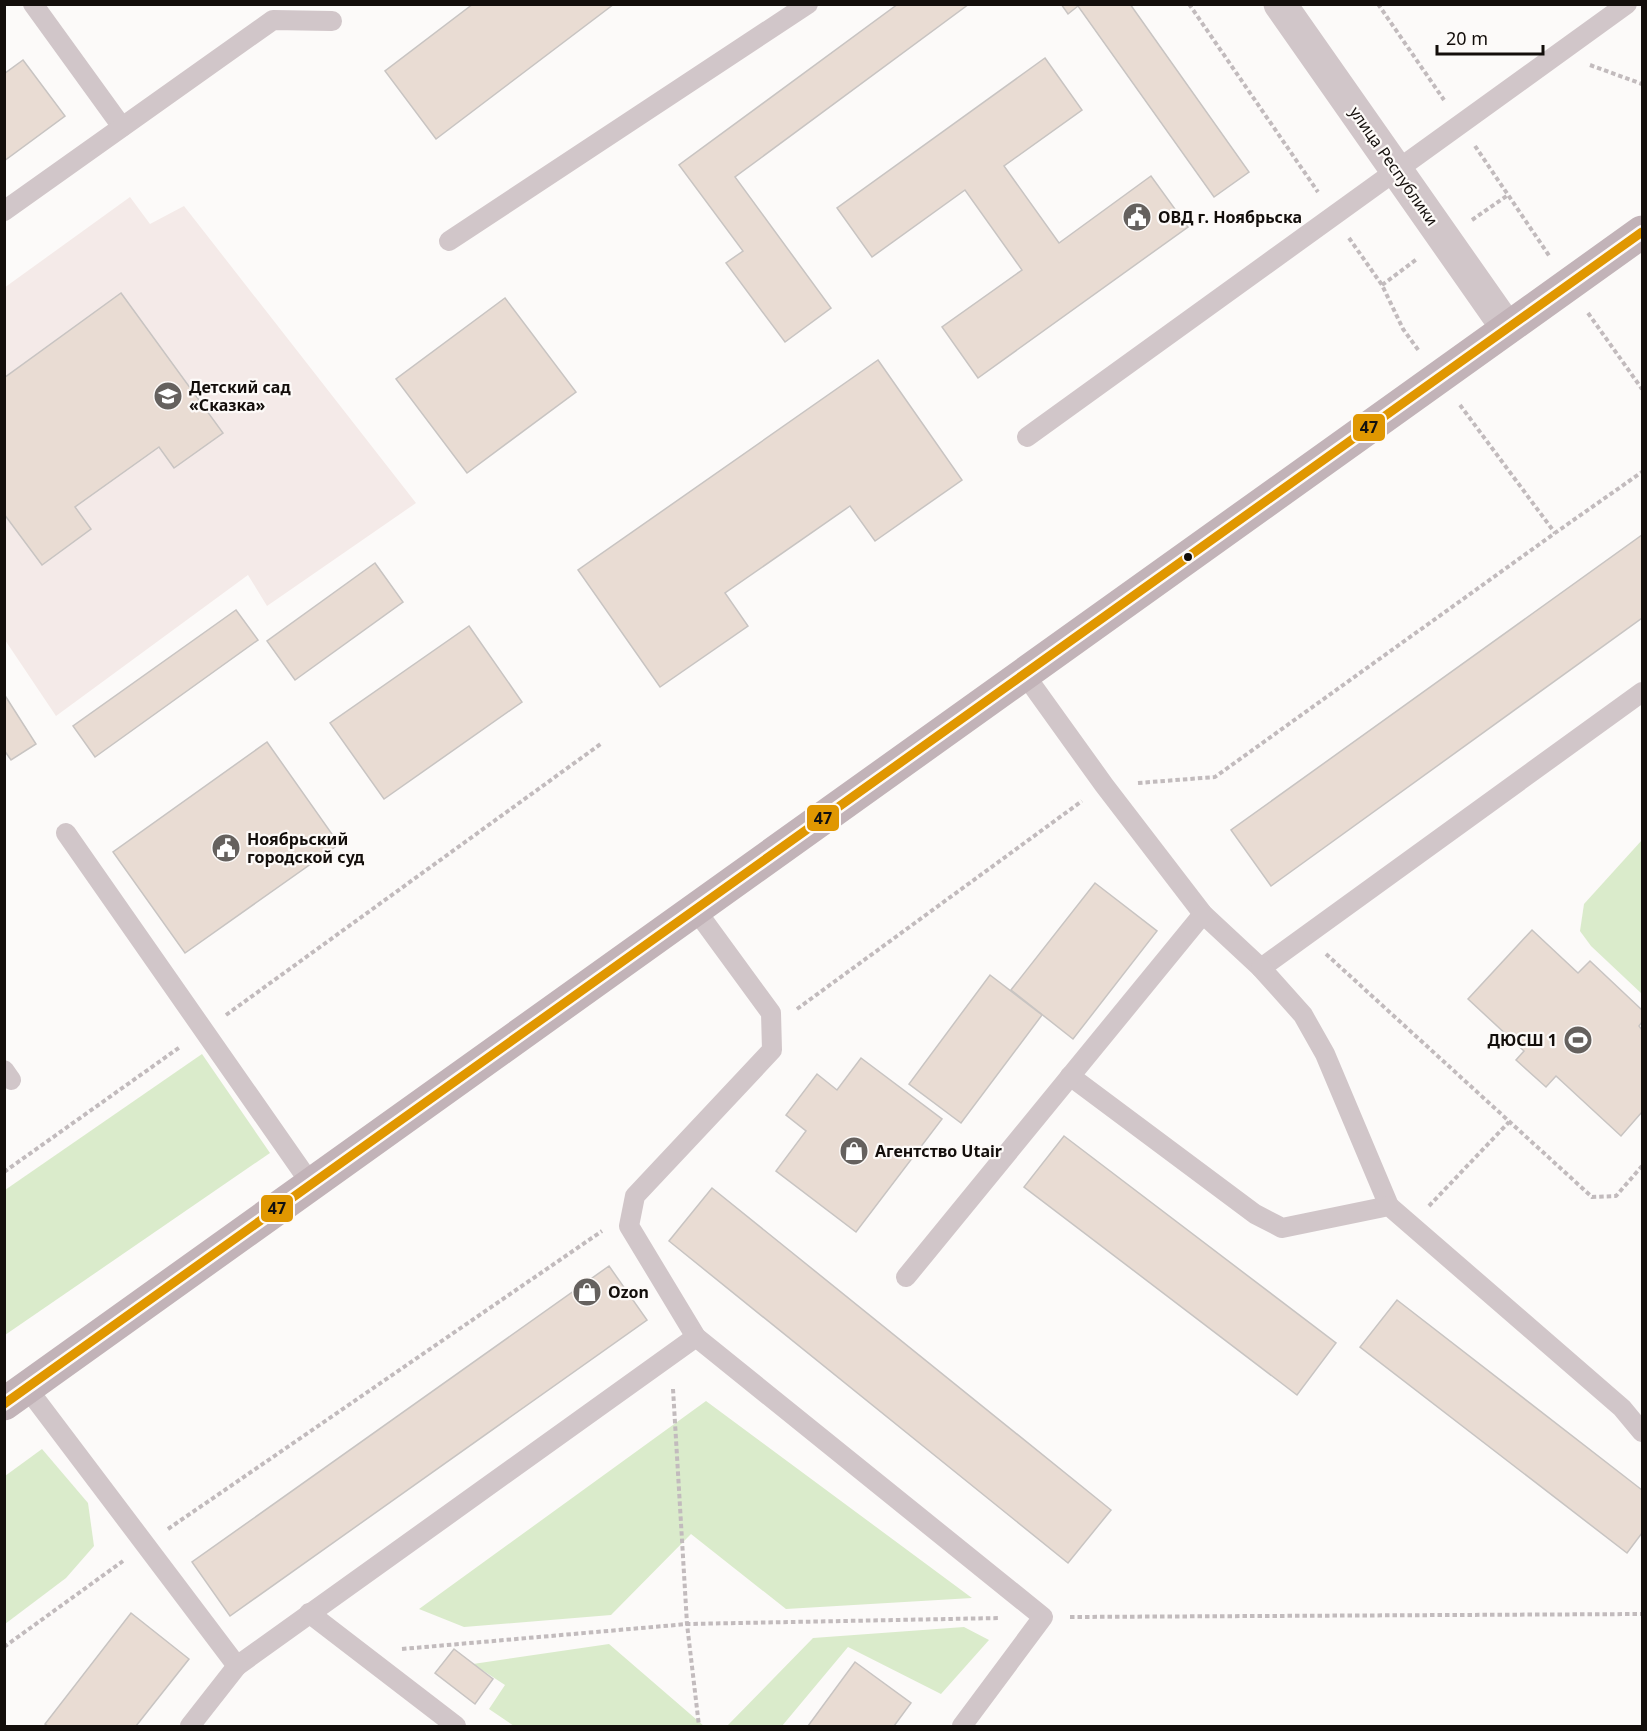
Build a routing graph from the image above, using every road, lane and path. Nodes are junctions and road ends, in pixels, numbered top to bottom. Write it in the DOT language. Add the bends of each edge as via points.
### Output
graph roads {
  1 [pos="33,4"];
  2 [pos="808,4"];
  3 [pos="1190,4"];
  4 [pos="1378,4"];
  5 [pos="1627,4"];
  6 [pos="1289,8"];
  7 [pos="268,12"];
  8 [pos="332,21"];
  9 [pos="1583,62"];
  10 [pos="1642,84"];
  11 [pos="1461,125"];
  12 [pos="122,128"];
  13 [pos="1397,170"];
  14 [pos="1508,195"];
  15 [pos="4,211"];
  16 [pos="1333,215"];
  17 [pos="1642,232"];
  18 [pos="449,241"];
  19 [pos="1382,285"];
  20 [pos="1597,326"];
  21 [pos="1507,328"];
  22 [pos="1642,389"];
  23 [pos="1027,437"];
  24 [pos="1485,438"];
  25 [pos="1642,472"];
  26 [pos="1555,533"];
  27 [pos="1024,675"];
  28 [pos="1642,692"];
  29 [pos="602,743"];
  30 [pos="1104,785"];
  31 [pos="66,833"];
  32 [pos="695,909"];
  33 [pos="1203,914"];
  34 [pos="1305,935"];
  35 [pos="1261,968"];
  36 [pos="793,1012"];
  37 [pos="203,1031"];
  38 [pos="1070,1076"];
  39 [pos="1509,1122"];
  40 [pos="1642,1166"];
  41 [pos="4,1172"];
  42 [pos="311,1184"];
  43 [pos="1389,1206"];
  44 [pos="632,1211"];
  45 [pos="1412,1224"];
  46 [pos="906,1276"];
  47 [pos="696,1337"];
  48 [pos="671,1355"];
  49 [pos="16,1396"];
  50 [pos="1642,1432"];
  51 [pos="145,1545"];
  52 [pos="309,1613"];
  53 [pos="4,1647"];
  54 [pos="237,1666"];
  55 [pos="190,1726"];
  56 [pos="456,1726"];
  57 [pos="699,1726"];
  58 [pos="962,1726"];
  1 -- 12 [label="lane"];
  2 -- 18 [label="lane"];
  3 -- 16 [label="path"];
  4 -- 11 [label="path"];
  5 -- 11 [label="lane"];
  6 -- 13 [label="street, улица Республики"];
  7 -- 8 [label="lane"];
  7 -- 12 [label="lane"];
  9 -- 10 [label="path"];
  11 -- 13 [label="lane"];
  11 -- 14 [label="path"];
  12 -- 15 [label="lane"];
  13 -- 16 [label="lane"];
  13 -- 21 [label="street, улица Республики"];
  16 -- 19 [label="path"];
  16 -- 23 [label="lane"];
  17 -- 21 [label="main road"];
  20 -- 22 [label="path"];
  21 -- 27 [label="main road"];
  24 -- 26 [label="path"];
  25 -- 26 [label="path"];
  26 -- 30 [label="path" via="1215,777"];
  27 -- 30 [label="lane"];
  27 -- 32 [label="main road"];
  28 -- 34 [label="lane"];
  29 -- 37 [label="path"];
  30 -- 33 [label="lane"];
  30 -- 36 [label="path"];
  31 -- 37 [label="lane"];
  32 -- 42 [label="main road"];
  32 -- 44 [label="lane" via="771,1013 772,1050 635,1196"];
  33 -- 35 [label="lane"];
  33 -- 38 [label="lane"];
  34 -- 35 [label="lane"];
  34 -- 39 [label="path"];
  35 -- 43 [label="lane" via="1303,1015 1325,1054"];
  37 -- 41 [label="path"];
  37 -- 42 [label="lane"];
  38 -- 43 [label="lane" via="1255,1214 1282,1228"];
  38 -- 46 [label="lane"];
  39 -- 40 [label="path" via="1592,1197 1616,1196"];
  39 -- 45 [label="path"];
  42 -- 49 [label="main road"];
  43 -- 45 [label="lane"];
  44 -- 47 [label="lane" via="629,1226"];
  44 -- 51 [label="path"];
  45 -- 50 [label="lane" via="1622,1408"];
  47 -- 48 [label="lane"];
  47 -- 58 [label="lane" via="1043,1617"];
  48 -- 52 [label="lane"];
  48 -- 57 [label="path" via="687,1624"];
  49 -- 51 [label="lane"];
  51 -- 53 [label="path"];
  51 -- 54 [label="lane"];
  52 -- 54 [label="lane"];
  52 -- 56 [label="lane"];
  54 -- 55 [label="lane"];
}
